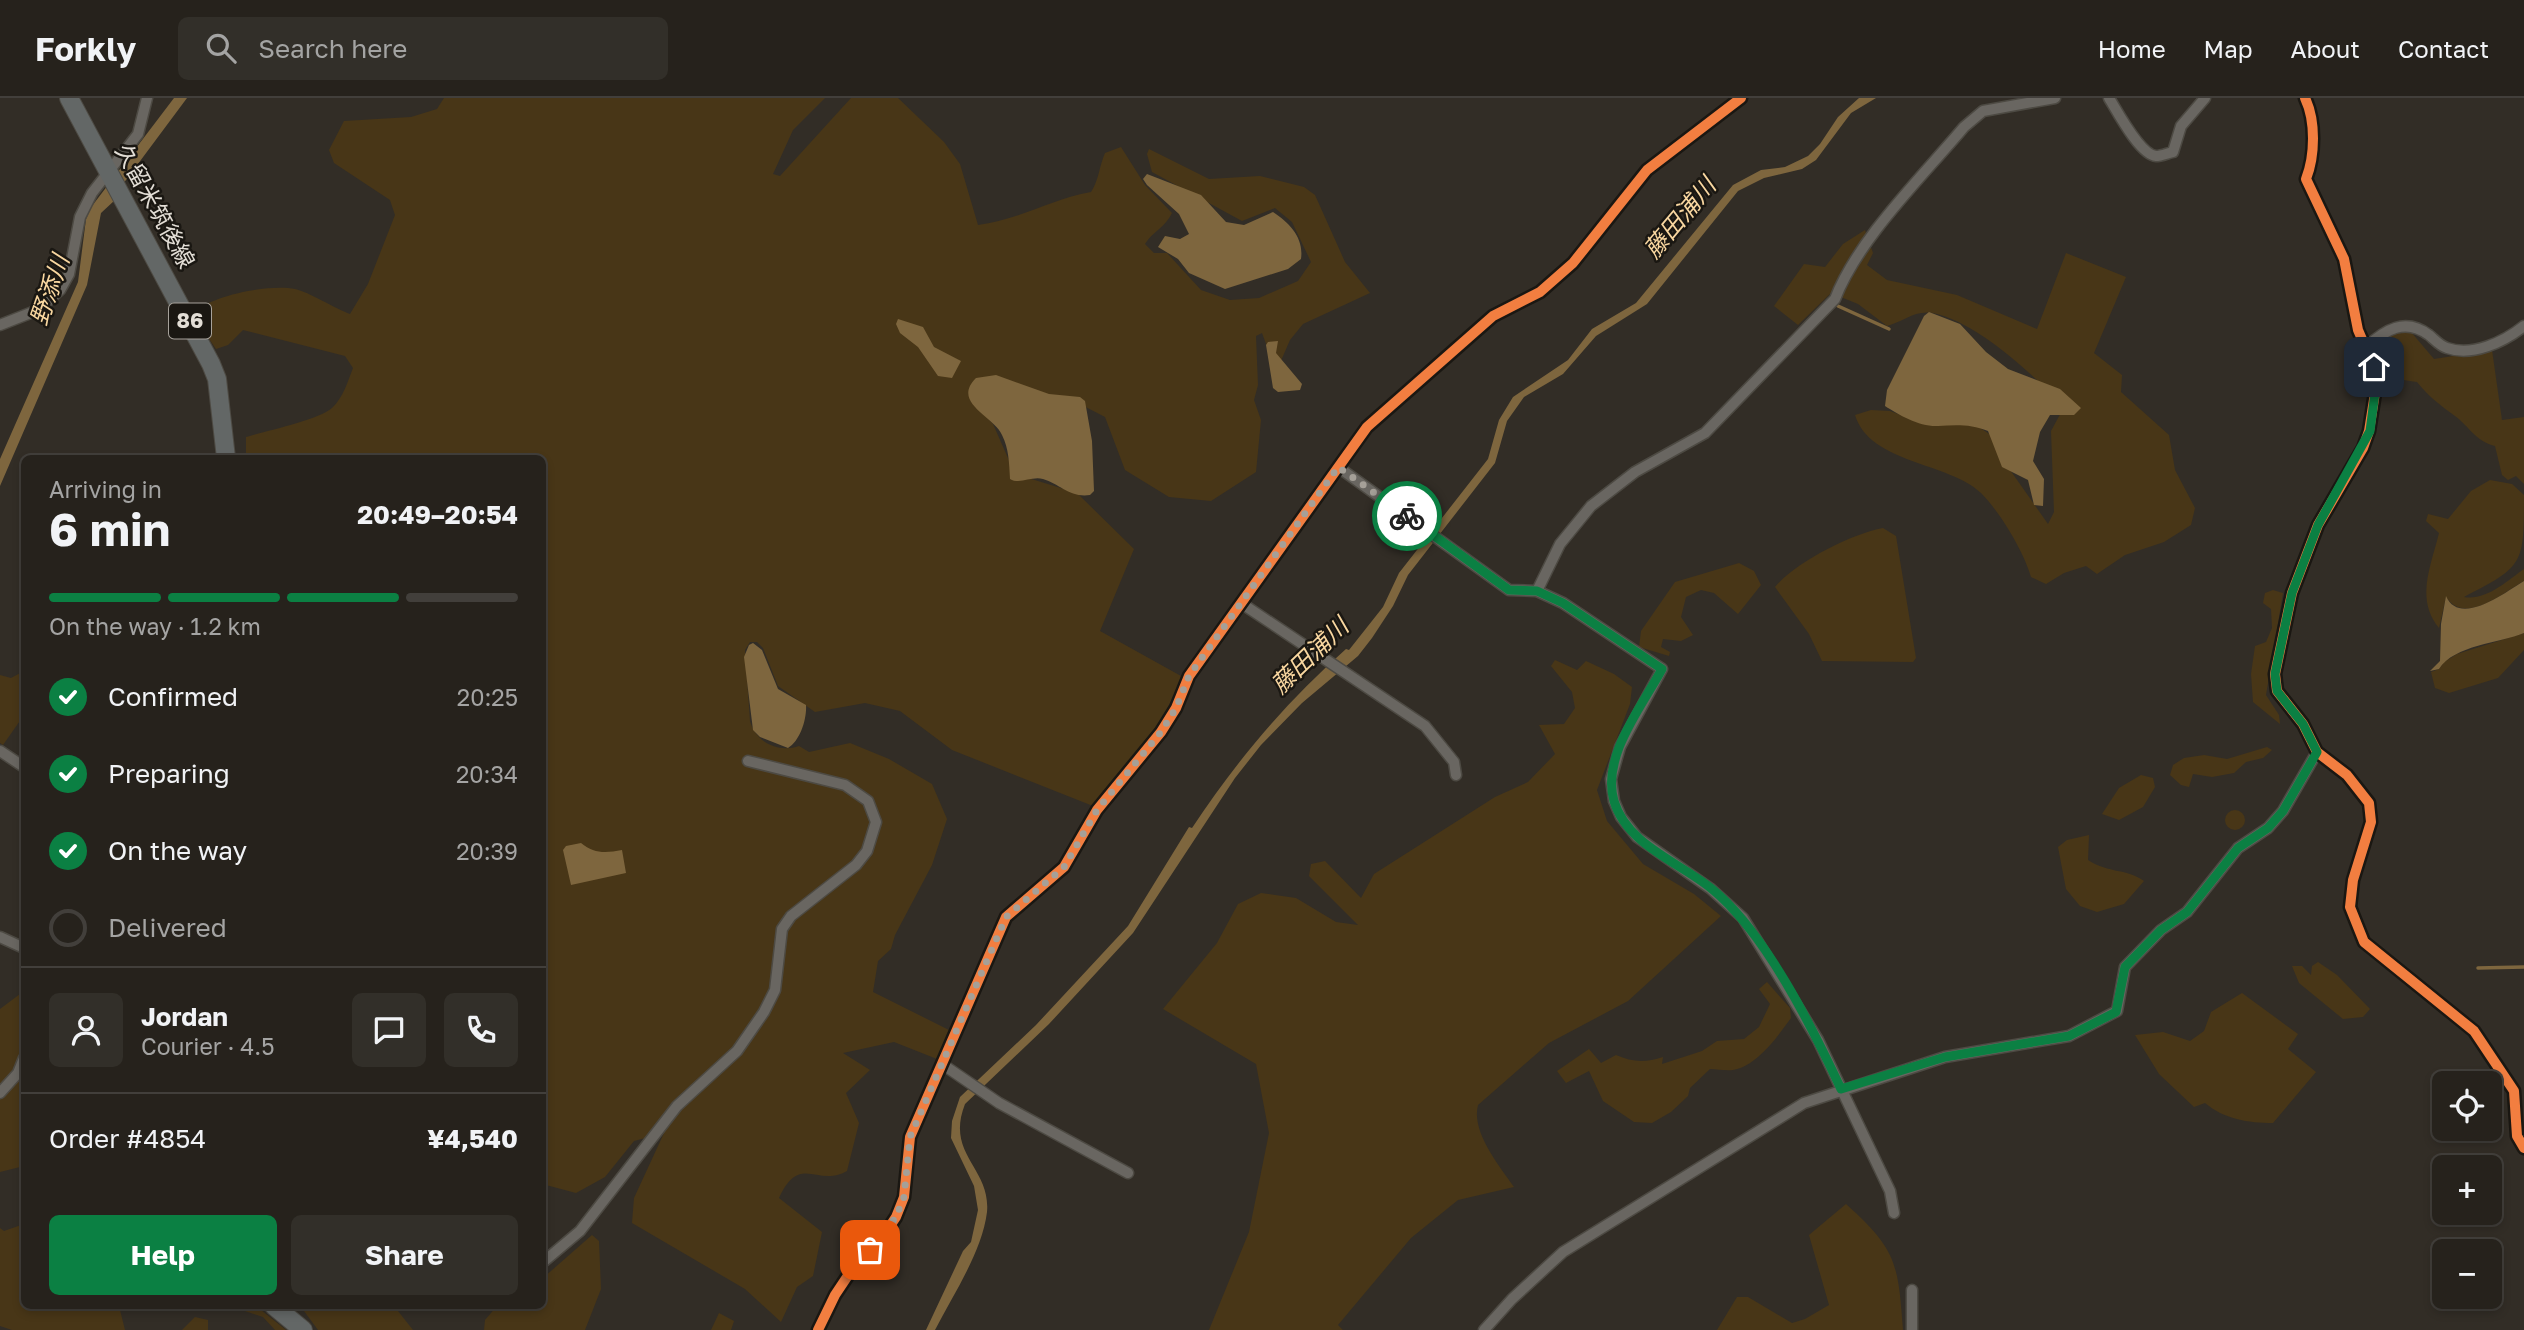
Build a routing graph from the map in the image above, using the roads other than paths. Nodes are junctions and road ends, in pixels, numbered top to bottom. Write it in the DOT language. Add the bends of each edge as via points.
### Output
graph roads {
  1 [pos="69,98"];
  2 [pos="147,98"];
  3 [pos="1741,98"];
  4 [pos="2056,98"];
  5 [pos="2109,98"];
  6 [pos="2205,98"];
  7 [pos="2305,98"];
  8 [pos="108,172"];
  9 [pos="0,325"];
  10 [pos="2524,327"];
  11 [pos="2366,347"];
  12 [pos="226,455"];
  13 [pos="1338,467"];
  14 [pos="1537,591"];
  15 [pos="1241,603"];
  16 [pos="0,751"];
  17 [pos="2317,752"];
  18 [pos="748,761"];
  19 [pos="21,765"];
  20 [pos="1456,775"];
  21 [pos="0,937"];
  22 [pos="21,947"];
  23 [pos="942,1064"];
  24 [pos="21,1066"];
  25 [pos="1841,1089"];
  26 [pos="0,1093"];
  27 [pos="2524,1148"];
  28 [pos="1128,1173"];
  29 [pos="1894,1213"];
  30 [pos="546,1260"];
  31 [pos="1912,1290"];
  32 [pos="278,1309"];
  33 [pos="303,1330"];
  34 [pos="818,1330"];
  35 [pos="1485,1330"];
  36 [pos="1913,1330"];
  1 -- 8 [label="main road, 久留米筑後線 / 86"];
  2 -- 8 [label="street" via="138,134"];
  3 -- 13 [label="street" via="1647,170 1573,263 1540,292 1493,317 1441,360 1367,428"];
  4 -- 14 [label="street" via="1983,111 1964,127 1870,240 1844,275 1835,299 1705,433 1635,472 1591,506 1560,544"];
  5 -- 6 [label="street" via="2130,132 2148,153 2157,156 2173,152 2181,126"];
  7 -- 11 [label="street" via="2312,141 2306,179 2344,259 2358,330"];
  8 -- 9 [label="street" via="80,217 69,274 60,290 38,310"];
  8 -- 12 [label="main road, 久留米筑後線 / 86" via="211,364 217,379"];
  10 -- 11 [label="street" via="2504,340 2460,350 2445,348 2426,332 2401,326 2387,329"];
  11 -- 17 [label="street" via="2374,367 2370,431 2318,525 2292,593 2275,674 2277,691 2303,724"];
  13 -- 14 [label="street" via="1509,590"];
  13 -- 15 [label="street"];
  14 -- 25 [label="street" via="1563,603 1662,669 1620,747 1611,779 1614,801 1637,837 1712,888 1743,919 1818,1040"];
  15 -- 20 [label="street" via="1425,726 1454,762"];
  15 -- 23 [label="street" via="1189,676 1161,732 1097,810 1064,867 1006,917"];
  16 -- 19 [label="street"];
  17 -- 25 [label="street" via="2268,828 2238,848 2187,912 2161,930 2125,967 2116,1012 2069,1036 1945,1057"];
  17 -- 27 [label="street" via="2347,775 2369,803 2371,822 2353,880 2350,907 2358,931 2364,942 2474,1031 2514,1091 2517,1136"];
  18 -- 30 [label="street" via="845,785 868,801 876,822 867,851 782,929 775,990 737,1051 677,1107 580,1231"];
  21 -- 22 [label="street"];
  23 -- 28 [label="street" via="999,1103"];
  23 -- 34 [label="street" via="910,1137 904,1197 896,1217 857,1262"];
  24 -- 26 [label="street"];
  25 -- 29 [label="street" via="1890,1191"];
  25 -- 35 [label="street" via="1804,1103 1563,1252 1512,1298"];
  31 -- 36 [label="street"];
  32 -- 33 [label="main road"];
}
